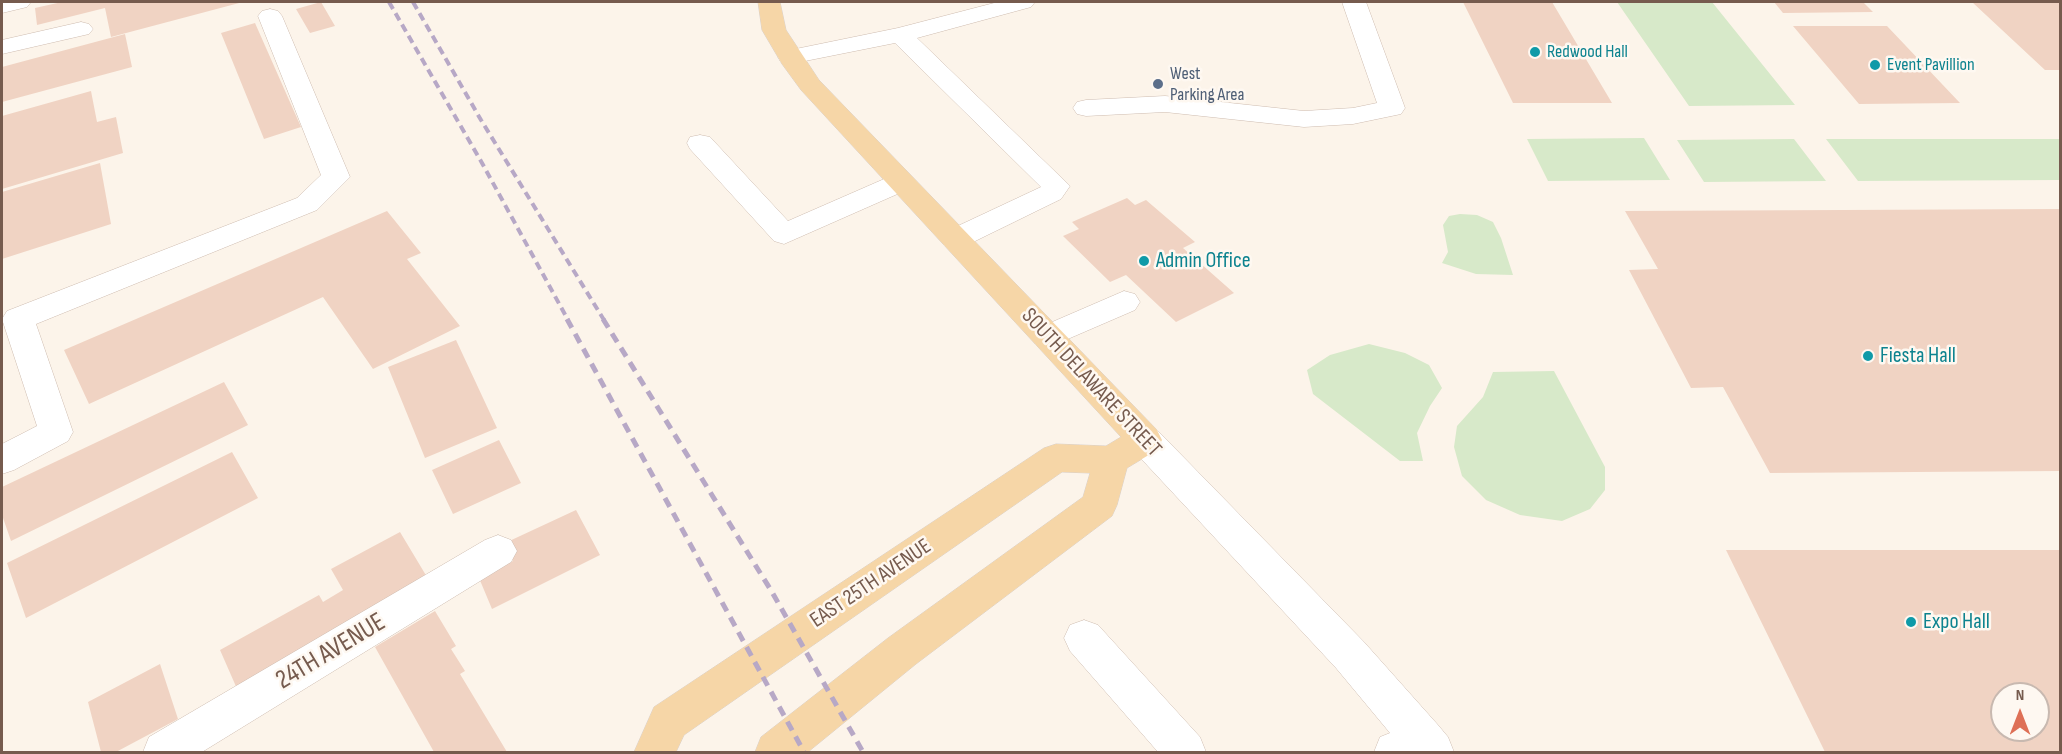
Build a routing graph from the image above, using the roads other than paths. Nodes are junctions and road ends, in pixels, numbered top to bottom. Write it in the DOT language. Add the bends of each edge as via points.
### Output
graph roads {
  1 [pos="19,2"];
  2 [pos="769,2"];
  3 [pos="1023,2"];
  4 [pos="1354,2"];
  5 [pos="2,6"];
  6 [pos="270,16"];
  7 [pos="81,29"];
  8 [pos="900,35"];
  9 [pos="2,46"];
  10 [pos="790,57"];
  11 [pos="1086,108"];
  12 [pos="700,142"];
  13 [pos="901,182"];
  14 [pos="955,239"];
  15 [pos="1124,302"];
  16 [pos="1047,337"];
  17 [pos="15,354"];
  18 [pos="1144,440"];
  19 [pos="2,460"];
  20 [pos="1111,460"];
  21 [pos="498,551"];
  22 [pos="1084,638"];
  23 [pos="1417,748"];
  24 [pos="164,753"];
  25 [pos="655,753"];
  26 [pos="776,753"];
  27 [pos="1185,753"];
  1 -- 5 [label="street"];
  2 -- 10 [label="main road, SOUTH DELAWARE STREET" via="774,30"];
  3 -- 8 [label="street"];
  4 -- 11 [label="street" via="1392,108 1353,116 1304,119 1165,104"];
  6 -- 17 [label="street" via="336,177 307,204 18,319"];
  7 -- 9 [label="street"];
  8 -- 10 [label="street"];
  8 -- 14 [label="street" via="1056,186 1051,193"];
  10 -- 13 [label="main road, SOUTH DELAWARE STREET" via="810,85"];
  12 -- 13 [label="street" via="783,234"];
  13 -- 14 [label="main road, SOUTH DELAWARE STREET"];
  14 -- 16 [label="main road, SOUTH DELAWARE STREET"];
  15 -- 16 [label="street"];
  16 -- 18 [label="main road, SOUTH DELAWARE STREET"];
  17 -- 19 [label="street" via="56,432"];
  18 -- 20 [label="main road"];
  18 -- 23 [label="street, SOUTH DELAWARE STREET" via="1350,656"];
  20 -- 25 [label="main road, EAST 25TH AVENUE" via="1056,458 669,721"];
  20 -- 26 [label="main road" via="1099,505 902,651"];
  21 -- 24 [label="street, 24TH AVENUE"];
  22 -- 27 [label="street"];
}
